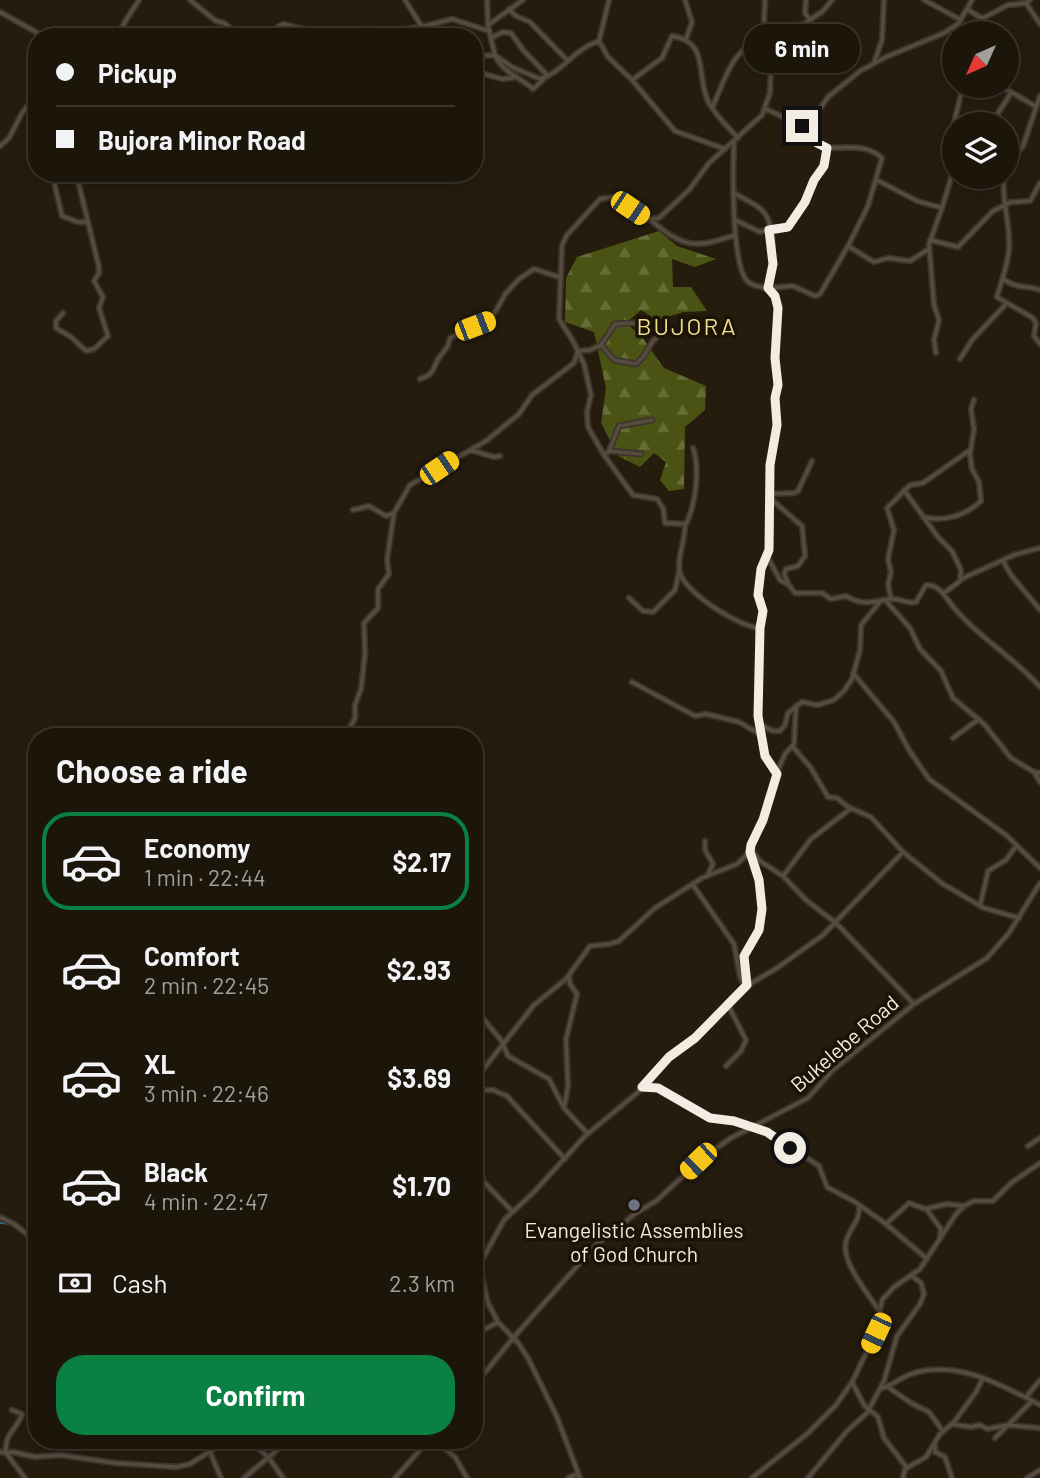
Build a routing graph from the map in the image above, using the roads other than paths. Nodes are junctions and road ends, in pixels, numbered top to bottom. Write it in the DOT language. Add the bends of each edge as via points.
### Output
graph roads {
  1 [pos="139,0"];
  2 [pos="190,0"];
  3 [pos="405,0"];
  4 [pos="487,0"];
  5 [pos="523,0"];
  6 [pos="609,0"];
  7 [pos="685,0"];
  8 [pos="765,0"];
  9 [pos="806,0"];
  10 [pos="832,0"];
  11 [pos="884,0"];
  12 [pos="924,0"];
  13 [pos="972,0"];
  14 [pos="1028,1"];
  15 [pos="509,9"];
  16 [pos="967,9"];
  17 [pos="0,12"];
  18 [pos="810,20"];
  19 [pos="961,20"];
  20 [pos="804,24"];
  21 [pos="1040,24"];
  22 [pos="422,27"];
  23 [pos="29,28"];
  24 [pos="121,28"];
  25 [pos="231,28"];
  26 [pos="277,28"];
  27 [pos="300,28"];
  28 [pos="414,28"];
  29 [pos="489,28"];
  30 [pos="942,34"];
  31 [pos="766,36"];
  32 [pos="491,38"];
  33 [pos="686,39"];
  34 [pos="599,41"];
  35 [pos="495,55"];
  36 [pos="483,56"];
  37 [pos="567,60"];
  38 [pos="771,62"];
  39 [pos="873,64"];
  40 [pos="483,74"];
  41 [pos="547,76"];
  42 [pos="515,78"];
  43 [pos="632,80"];
  44 [pos="1040,96"];
  45 [pos="1019,97"];
  46 [pos="28,105"];
  47 [pos="1035,106"];
  48 [pos="712,108"];
  49 [pos="766,109"];
  50 [pos="802,126"];
  51 [pos="738,138"];
  52 [pos="734,142"];
  53 [pos="0,146"];
  54 [pos="827,148"];
  55 [pos="724,149"];
  56 [pos="1019,151"];
  57 [pos="877,180"];
  58 [pos="54,182"];
  59 [pos="78,182"];
  60 [pos="1040,183"];
  61 [pos="948,189"];
  62 [pos="1002,189"];
  63 [pos="735,193"];
  64 [pos="1006,204"];
  65 [pos="942,208"];
  66 [pos="735,220"];
  67 [pos="652,221"];
  68 [pos="86,222"];
  69 [pos="769,230"];
  70 [pos="736,235"];
  71 [pos="930,240"];
  72 [pos="848,246"];
  73 [pos="929,248"];
  74 [pos="559,277"];
  75 [pos="1003,279"];
  76 [pos="768,288"];
  77 [pos="1040,290"];
  78 [pos="1006,304"];
  79 [pos="63,313"];
  80 [pos="635,323"];
  81 [pos="665,329"];
  82 [pos="1040,344"];
  83 [pos="601,345"];
  84 [pos="578,351"];
  85 [pos="936,354"];
  86 [pos="961,359"];
  87 [pos="420,379"];
  88 [pos="974,400"];
  89 [pos="652,420"];
  90 [pos="693,448"];
  91 [pos="470,450"];
  92 [pos="970,450"];
  93 [pos="609,452"];
  94 [pos="641,454"];
  95 [pos="604,455"];
  96 [pos="500,456"];
  97 [pos="812,461"];
  98 [pos="904,490"];
  99 [pos="770,496"];
  100 [pos="353,510"];
  101 [pos="394,513"];
  102 [pos="923,517"];
  103 [pos="685,526"];
  104 [pos="1040,548"];
  105 [pos="767,556"];
  106 [pos="1003,561"];
  107 [pos="679,570"];
  108 [pos="961,579"];
  109 [pos="789,585"];
  110 [pos="944,593"];
  111 [pos="629,598"];
  112 [pos="889,600"];
  113 [pos="879,603"];
  114 [pos="1040,610"];
  115 [pos="760,628"];
  116 [pos="853,673"];
  117 [pos="632,682"];
  118 [pos="1040,687"];
  119 [pos="796,706"];
  120 [pos="979,719"];
  121 [pos="759,724"];
  122 [pos="350,728"];
  123 [pos="761,735"];
  124 [pos="953,738"];
  125 [pos="793,747"];
  126 [pos="777,772"];
  127 [pos="1037,773"];
  128 [pos="1040,782"];
  129 [pos="852,808"];
  130 [pos="705,841"];
  131 [pos="1016,845"];
  132 [pos="751,851"];
  133 [pos="903,852"];
  134 [pos="1040,868"];
  135 [pos="706,876"];
  136 [pos="783,876"];
  137 [pos="1040,883"];
  138 [pos="693,886"];
  139 [pos="980,906"];
  140 [pos="1019,919"];
  141 [pos="836,923"];
  142 [pos="569,974"];
  143 [pos="746,986"];
  144 [pos="914,1003"];
  145 [pos="728,1005"];
  146 [pos="483,1019"];
  147 [pos="504,1045"];
  148 [pos="726,1066"];
  149 [pos="483,1068"];
  150 [pos="642,1087"];
  151 [pos="483,1089"];
  152 [pos="565,1108"];
  153 [pos="754,1127"];
  154 [pos="588,1133"];
  155 [pos="1040,1138"];
  156 [pos="1028,1146"];
  157 [pos="565,1159"];
  158 [pos="1040,1163"];
  159 [pos="483,1181"];
  160 [pos="859,1205"];
  161 [pos="964,1206"];
  162 [pos="925,1209"];
  163 [pos="512,1211"];
  164 [pos="0,1217"];
  165 [pos="886,1224"];
  166 [pos="28,1235"];
  167 [pos="940,1238"];
  168 [pos="483,1258"];
  169 [pos="927,1259"];
  170 [pos="912,1276"];
  171 [pos="483,1286"];
  172 [pos="879,1311"];
  173 [pos="498,1322"];
  174 [pos="483,1330"];
  175 [pos="513,1338"];
  176 [pos="483,1375"];
  177 [pos="982,1378"];
  178 [pos="1040,1380"];
  179 [pos="852,1382"];
  180 [pos="888,1387"];
  181 [pos="881,1388"];
  182 [pos="1027,1396"];
  183 [pos="1032,1401"];
  184 [pos="1040,1405"];
  185 [pos="870,1408"];
  186 [pos="12,1410"];
  187 [pos="951,1424"];
  188 [pos="1008,1425"];
  189 [pos="1040,1428"];
  190 [pos="943,1431"];
  191 [pos="995,1438"];
  192 [pos="935,1442"];
  193 [pos="214,1449"];
  194 [pos="260,1449"];
  195 [pos="280,1449"];
  196 [pos="421,1449"];
  197 [pos="446,1449"];
  198 [pos="0,1452"];
  199 [pos="210,1452"];
  200 [pos="6,1453"];
  201 [pos="270,1458"];
  202 [pos="907,1468"];
  203 [pos="1040,1470"];
  204 [pos="579,1476"];
  205 [pos="25,1478"];
  206 [pos="221,1478"];
  207 [pos="244,1478"];
  208 [pos="284,1478"];
  209 [pos="395,1478"];
  210 [pos="467,1478"];
  211 [pos="568,1478"];
  212 [pos="752,1478"];
  213 [pos="808,1478"];
  214 [pos="903,1478"];
  215 [pos="952,1478"];
  216 [pos="1027,1478"];
  1 -- 24 [label="street"];
  2 -- 25 [label="street"];
  3 -- 22 [label="street"];
  4 -- 29 [label="street"];
  5 -- 15 [label="street"];
  6 -- 34 [label="street"];
  7 -- 33 [label="street" via="692,22"];
  8 -- 31 [label="street"];
  9 -- 18 [label="street" via="805,13"];
  10 -- 18 [label="street"];
  11 -- 39 [label="street" via="882,40"];
  12 -- 19 [label="street"];
  13 -- 16 [label="street"];
  14 -- 16 [label="street" via="981,18"];
  14 -- 21 [label="street"];
  15 -- 29 [label="street"];
  15 -- 37 [label="street" via="530,22"];
  16 -- 19 [label="street"];
  17 -- 23 [label="street"];
  18 -- 20 [label="street"];
  20 -- 31 [label="street"];
  20 -- 38 [label="street"];
  22 -- 28 [label="street"];
  22 -- 29 [label="street" via="456,19"];
  26 -- 27 [label="street" via="284,24"];
  29 -- 32 [label="street"];
  30 -- 39 [label="street"];
  31 -- 38 [label="street"];
  31 -- 48 [label="street" via="736,58"];
  32 -- 35 [label="street"];
  32 -- 41 [label="street" via="511,33"];
  33 -- 43 [label="street" via="672,36 663,58"];
  33 -- 48 [label="street" via="698,52"];
  34 -- 37 [label="street"];
  34 -- 43 [label="street"];
  35 -- 36 [label="street"];
  35 -- 41 [label="street" via="515,69 540,79"];
  35 -- 42 [label="street"];
  37 -- 41 [label="street"];
  38 -- 49 [label="street"];
  39 -- 50 [label="street" via="831,94"];
  40 -- 42 [label="street"];
  41 -- 42 [label="street" via="534,89"];
  43 -- 55 [label="street" via="675,131"];
  44 -- 47 [label="street"];
  45 -- 47 [label="street"];
  46 -- 53 [label="street"];
  47 -- 56 [label="street"];
  48 -- 51 [label="street"];
  49 -- 50 [label="street"];
  49 -- 51 [label="street"];
  50 -- 54 [label="street"];
  51 -- 52 [label="street"];
  52 -- 55 [label="street"];
  52 -- 63 [label="street"];
  54 -- 57 [label="street" via="853,147 878,154 882,160"];
  54 -- 69 [label="street" via="824,166 788,227"];
  55 -- 67 [label="street" via="689,190"];
  57 -- 65 [label="street"];
  57 -- 72 [label="street"];
  58 -- 68 [label="street" via="62,216"];
  59 -- 68 [label="street"];
  60 -- 64 [label="street" via="1030,201"];
  61 -- 65 [label="street"];
  62 -- 64 [label="street"];
  63 -- 66 [label="street"];
  63 -- 69 [label="street" via="762,211"];
  64 -- 71 [label="street" via="958,247"];
  64 -- 75 [label="street" via="1009,250"];
  65 -- 71 [label="street"];
  66 -- 69 [label="street" via="757,232"];
  66 -- 70 [label="street"];
  67 -- 70 [label="street" via="676,240 691,245"];
  67 -- 74 [label="street" via="612,197 602,198 565,238"];
  68 -- 79 [label="street" via="99,267 94,281 103,297 99,308 108,336 86,351 55,328"];
  69 -- 76 [label="street" via="773,264"];
  70 -- 76 [label="street" via="745,279"];
  71 -- 73 [label="street"];
  72 -- 73 [label="street" via="874,262 888,258 910,261"];
  72 -- 76 [label="street" via="818,295 793,286"];
  73 -- 85 [label="street" via="939,323"];
  74 -- 84 [label="street" via="559,319"];
  74 -- 87 [label="street" via="534,270 519,279 492,319 450,338 433,370"];
  75 -- 77 [label="street" via="1018,288"];
  75 -- 78 [label="street" via="997,296"];
  76 -- 99 [label="street" via="778,308 777,425"];
  78 -- 82 [label="street" via="1034,318 1034,336"];
  78 -- 86 [label="street" via="972,340"];
  80 -- 83 [label="street" via="615,324"];
  81 -- 83 [label="street" via="634,364 614,360"];
  83 -- 84 [label="street"];
  84 -- 91 [label="street" via="574,363 532,395 519,414"];
  84 -- 95 [label="street" via="591,392 588,427"];
  88 -- 92 [label="street"];
  89 -- 93 [label="street" via="619,426"];
  90 -- 103 [label="street" via="696,489"];
  91 -- 96 [label="street"];
  91 -- 101 [label="street" via="410,485"];
  92 -- 98 [label="street" via="923,483"];
  92 -- 102 [label="street" via="980,503 944,520"];
  93 -- 94 [label="street"];
  93 -- 95 [label="street"];
  95 -- 103 [label="street" via="630,493 657,499 665,523 682,522"];
  97 -- 99 [label="street" via="798,491"];
  98 -- 102 [label="street"];
  98 -- 112 [label="street" via="886,509 894,530 888,559"];
  99 -- 105 [label="street"];
  99 -- 109 [label="street" via="803,530 805,556 798,566 786,569"];
  100 -- 101 [label="street" via="369,506 386,516"];
  101 -- 122 [label="street" via="389,574 378,589 378,608 364,623 361,689"];
  102 -- 108 [label="street" via="952,551"];
  103 -- 107 [label="street"];
  104 -- 106 [label="street"];
  105 -- 109 [label="street" via="779,580"];
  105 -- 115 [label="street" via="760,574"];
  106 -- 108 [label="street"];
  106 -- 114 [label="street"];
  107 -- 111 [label="street" via="675,590 653,612 643,611"];
  107 -- 115 [label="street" via="713,608"];
  108 -- 110 [label="street"];
  109 -- 113 [label="street" via="799,595 822,593 831,599 846,596 856,602"];
  110 -- 112 [label="street" via="928,584 914,603"];
  110 -- 118 [label="street" via="970,624"];
  112 -- 113 [label="street"];
  112 -- 120 [label="street" via="920,649 941,671 953,698"];
  113 -- 116 [label="street" via="861,625"];
  115 -- 121 [label="street"];
  116 -- 119 [label="street" via="835,700 815,706 803,701"];
  116 -- 131 [label="street" via="894,722 929,779"];
  117 -- 123 [label="street" via="695,716 706,714 738,722"];
  119 -- 121 [label="street" via="780,731"];
  119 -- 125 [label="street"];
  120 -- 124 [label="street"];
  120 -- 127 [label="street" via="1011,758"];
  121 -- 123 [label="street"];
  123 -- 126 [label="street" via="765,756"];
  125 -- 126 [label="street"];
  125 -- 129 [label="street" via="828,797"];
  126 -- 132 [label="street"];
  127 -- 128 [label="street"];
  129 -- 133 [label="street" via="871,817"];
  129 -- 136 [label="street" via="811,839"];
  130 -- 135 [label="street" via="713,864"];
  131 -- 134 [label="street"];
  131 -- 139 [label="street" via="1008,858 988,871"];
  132 -- 135 [label="street" via="731,868"];
  132 -- 136 [label="street"];
  132 -- 143 [label="street" via="762,909 759,930 744,956"];
  133 -- 139 [label="street"];
  133 -- 141 [label="street"];
  135 -- 138 [label="street"];
  136 -- 141 [label="street"];
  137 -- 140 [label="street, Bukelebe Road"];
  138 -- 142 [label="street" via="655,908 618,941 590,946"];
  138 -- 143 [label="street" via="734,944"];
  139 -- 140 [label="street"];
  140 -- 144 [label="street, Bukelebe Road" via="987,958"];
  141 -- 143 [label="street"];
  141 -- 144 [label="street"];
  142 -- 147 [label="street" via="534,1005"];
  142 -- 152 [label="street" via="577,994 566,1040"];
  143 -- 145 [label="street"];
  144 -- 153 [label="street, Bukelebe Road" via="832,1071 808,1098"];
  145 -- 148 [label="street" via="746,1040"];
  145 -- 150 [label="street"];
  146 -- 147 [label="street"];
  147 -- 149 [label="street"];
  147 -- 152 [label="street" via="512,1059 549,1079"];
  150 -- 153 [label="street" via="658,1088 710,1118"];
  150 -- 154 [label="street"];
  151 -- 157 [label="street" via="507,1097"];
  152 -- 154 [label="street"];
  153 -- 160 [label="street" via="818,1165 827,1188"];
  153 -- 175 [label="street, Bukelebe Road" via="705,1156 661,1197 595,1247"];
  154 -- 157 [label="street"];
  155 -- 156 [label="street"];
  157 -- 163 [label="street"];
  158 -- 161 [label="street" via="993,1201 976,1200"];
  159 -- 163 [label="street"];
  160 -- 165 [label="street"];
  160 -- 172 [label="street" via="846,1241 848,1257"];
  161 -- 162 [label="street"];
  161 -- 167 [label="street"];
  162 -- 165 [label="street" via="909,1203"];
  162 -- 167 [label="street" via="941,1229"];
  163 -- 168 [label="street"];
  164 -- 166 [label="street"];
  165 -- 169 [label="street"];
  167 -- 169 [label="street"];
  169 -- 170 [label="street"];
  170 -- 172 [label="street" via="888,1293"];
  170 -- 181 [label="street" via="921,1283 924,1294 897,1336"];
  171 -- 173 [label="street"];
  172 -- 179 [label="street" via="876,1333"];
  173 -- 174 [label="street"];
  173 -- 175 [label="street"];
  175 -- 176 [label="street, Bukelebe Road"];
  175 -- 204 [label="street" via="547,1395"];
  177 -- 180 [label="street" via="939,1370 911,1374"];
  177 -- 182 [label="street"];
  177 -- 187 [label="street"];
  178 -- 182 [label="street"];
  179 -- 185 [label="street"];
  179 -- 212 [label="street" via="825,1419"];
  180 -- 181 [label="street"];
  180 -- 190 [label="street" via="929,1412"];
  181 -- 185 [label="street"];
  182 -- 183 [label="street"];
  183 -- 184 [label="street"];
  183 -- 188 [label="street"];
  185 -- 202 [label="street" via="879,1419 884,1438"];
  185 -- 213 [label="street"];
  186 -- 200 [label="street" via="22,1415 10,1431"];
  187 -- 188 [label="street" via="987,1429"];
  187 -- 190 [label="street"];
  188 -- 189 [label="street"];
  188 -- 191 [label="street"];
  190 -- 192 [label="street"];
  192 -- 202 [label="street" via="926,1457"];
  192 -- 215 [label="street" via="935,1451 946,1458"];
  193 -- 199 [label="street"];
  194 -- 201 [label="street"];
  195 -- 201 [label="street"];
  196 -- 209 [label="street"];
  197 -- 210 [label="street"];
  198 -- 200 [label="street"];
  199 -- 200 [label="street" via="177,1467"];
  199 -- 206 [label="street"];
  200 -- 205 [label="street"];
  201 -- 207 [label="street"];
  201 -- 208 [label="street"];
  202 -- 214 [label="street"];
  203 -- 216 [label="street"];
  204 -- 211 [label="street"];
}
